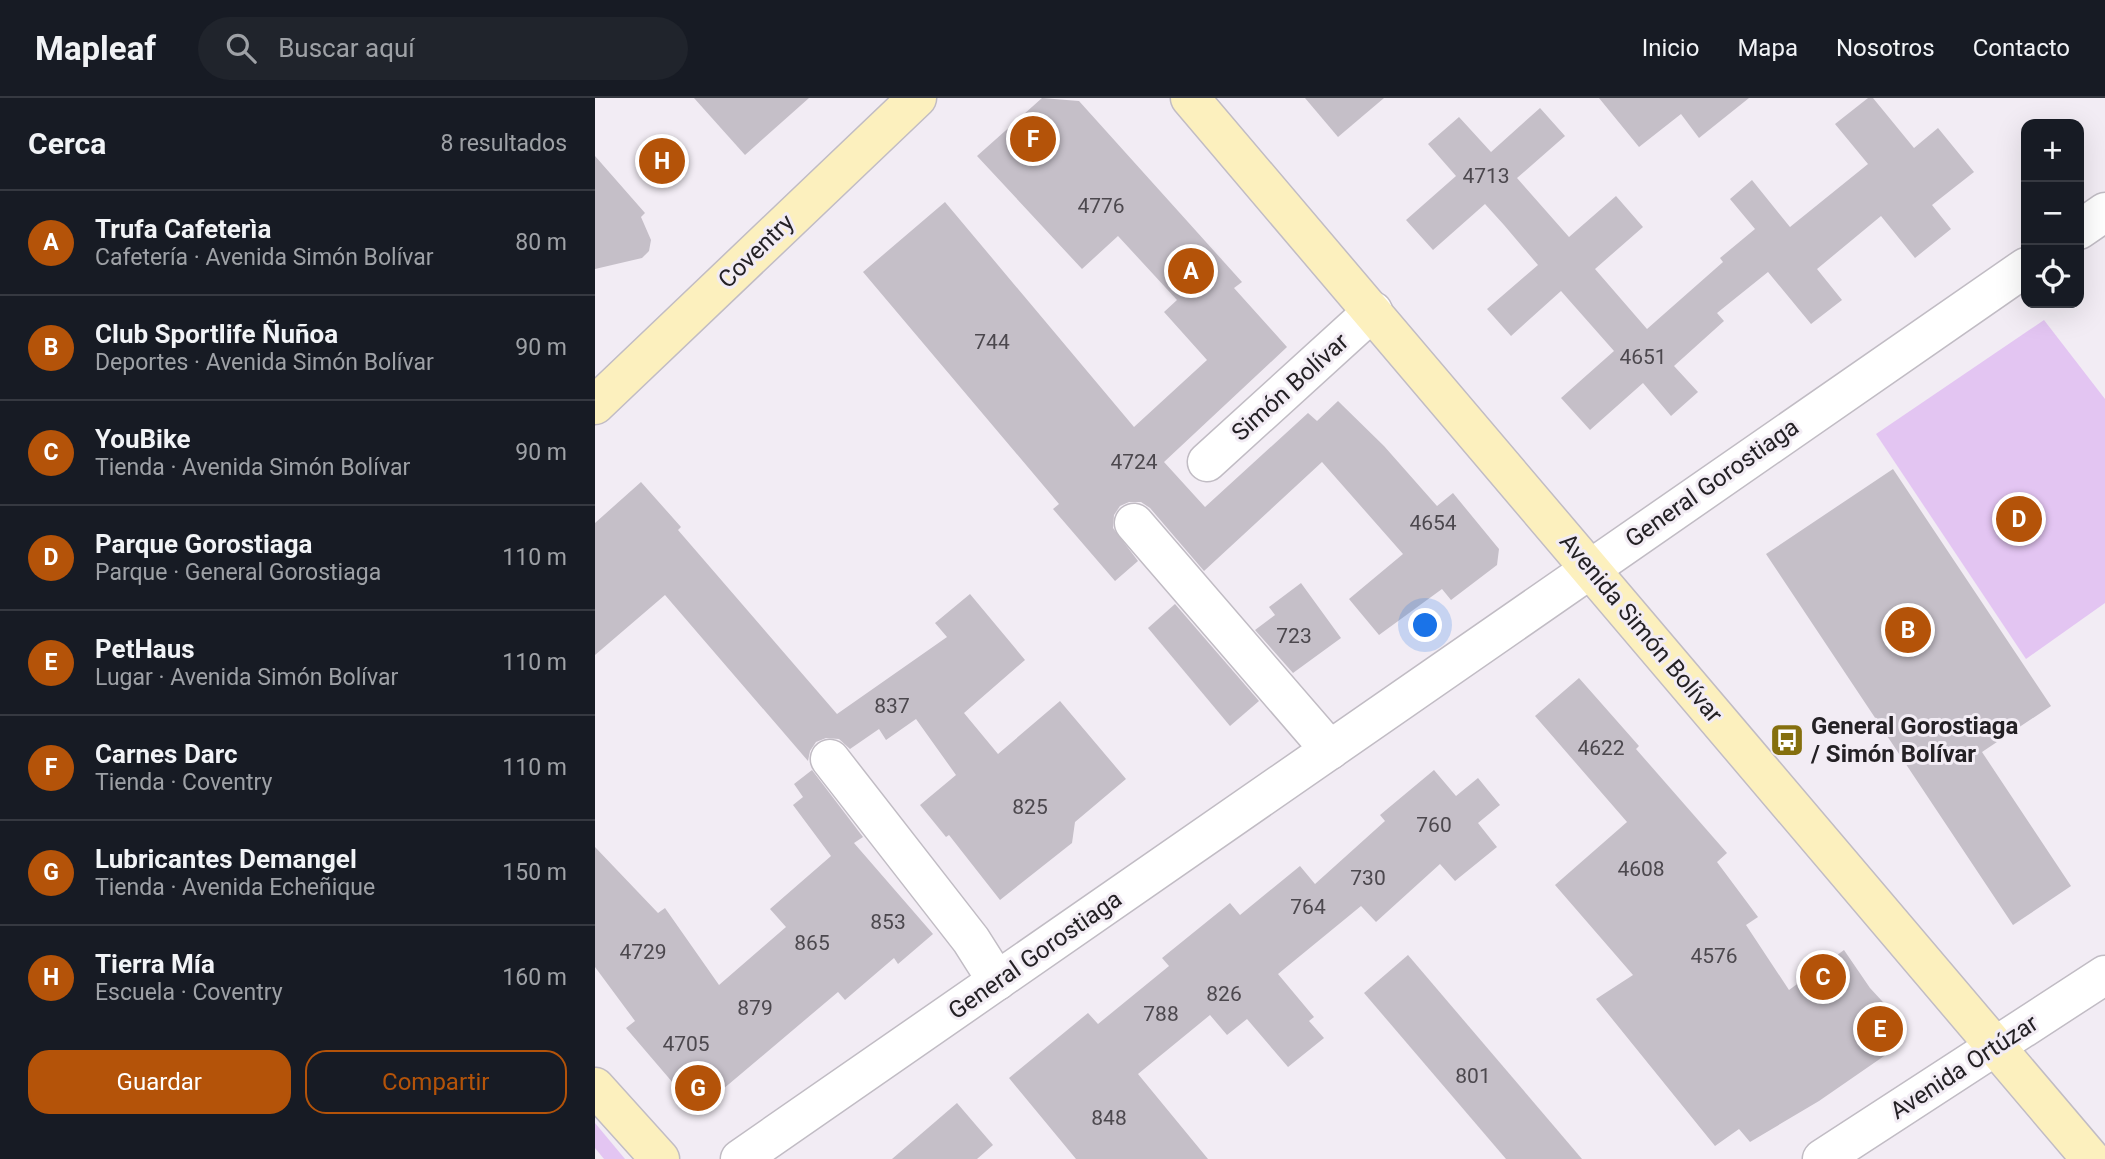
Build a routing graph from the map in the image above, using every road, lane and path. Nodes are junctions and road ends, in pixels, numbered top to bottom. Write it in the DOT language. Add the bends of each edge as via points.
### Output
graph roads {
  1 [pos="917,98"];
  2 [pos="1190,98"];
  3 [pos="2105,212"];
  4 [pos="2084,227"];
  5 [pos="2021,270"];
  6 [pos="1373,311"];
  7 [pos="595,405"];
  8 [pos="1207,462"];
  9 [pos="1134,523"];
  10 [pos="1591,568"];
  11 [pos="1330,750"];
  12 [pos="830,759"];
  13 [pos="2105,975"];
  14 [pos="997,981"];
  15 [pos="1995,1047"];
  16 [pos="595,1087"];
  17 [pos="660,1159"];
  18 [pos="740,1159"];
  19 [pos="1822,1159"];
  20 [pos="2091,1159"];
  1 -- 7 [label="street, Coventry"];
  2 -- 6 [label="street, Avenida Simón Bolívar"];
  3 -- 4 [label="street"];
  5 -- 10 [label="street, General Gorostiaga"];
  6 -- 8 [label="street, Simón Bolívar"];
  6 -- 10 [label="street, Avenida Simón Bolívar"];
  9 -- 11 [label="street"];
  10 -- 11 [label="street, General Gorostiaga"];
  10 -- 15 [label="street, Avenida Simón Bolívar"];
  11 -- 14 [label="street, General Gorostiaga"];
  12 -- 14 [label="street" via="971,940"];
  13 -- 15 [label="street, Avenida Ortúzar"];
  14 -- 18 [label="street, General Gorostiaga"];
  15 -- 19 [label="street, Avenida Ortúzar"];
  15 -- 20 [label="street, Avenida Simón Bolívar"];
  16 -- 17 [label="street"];
}
